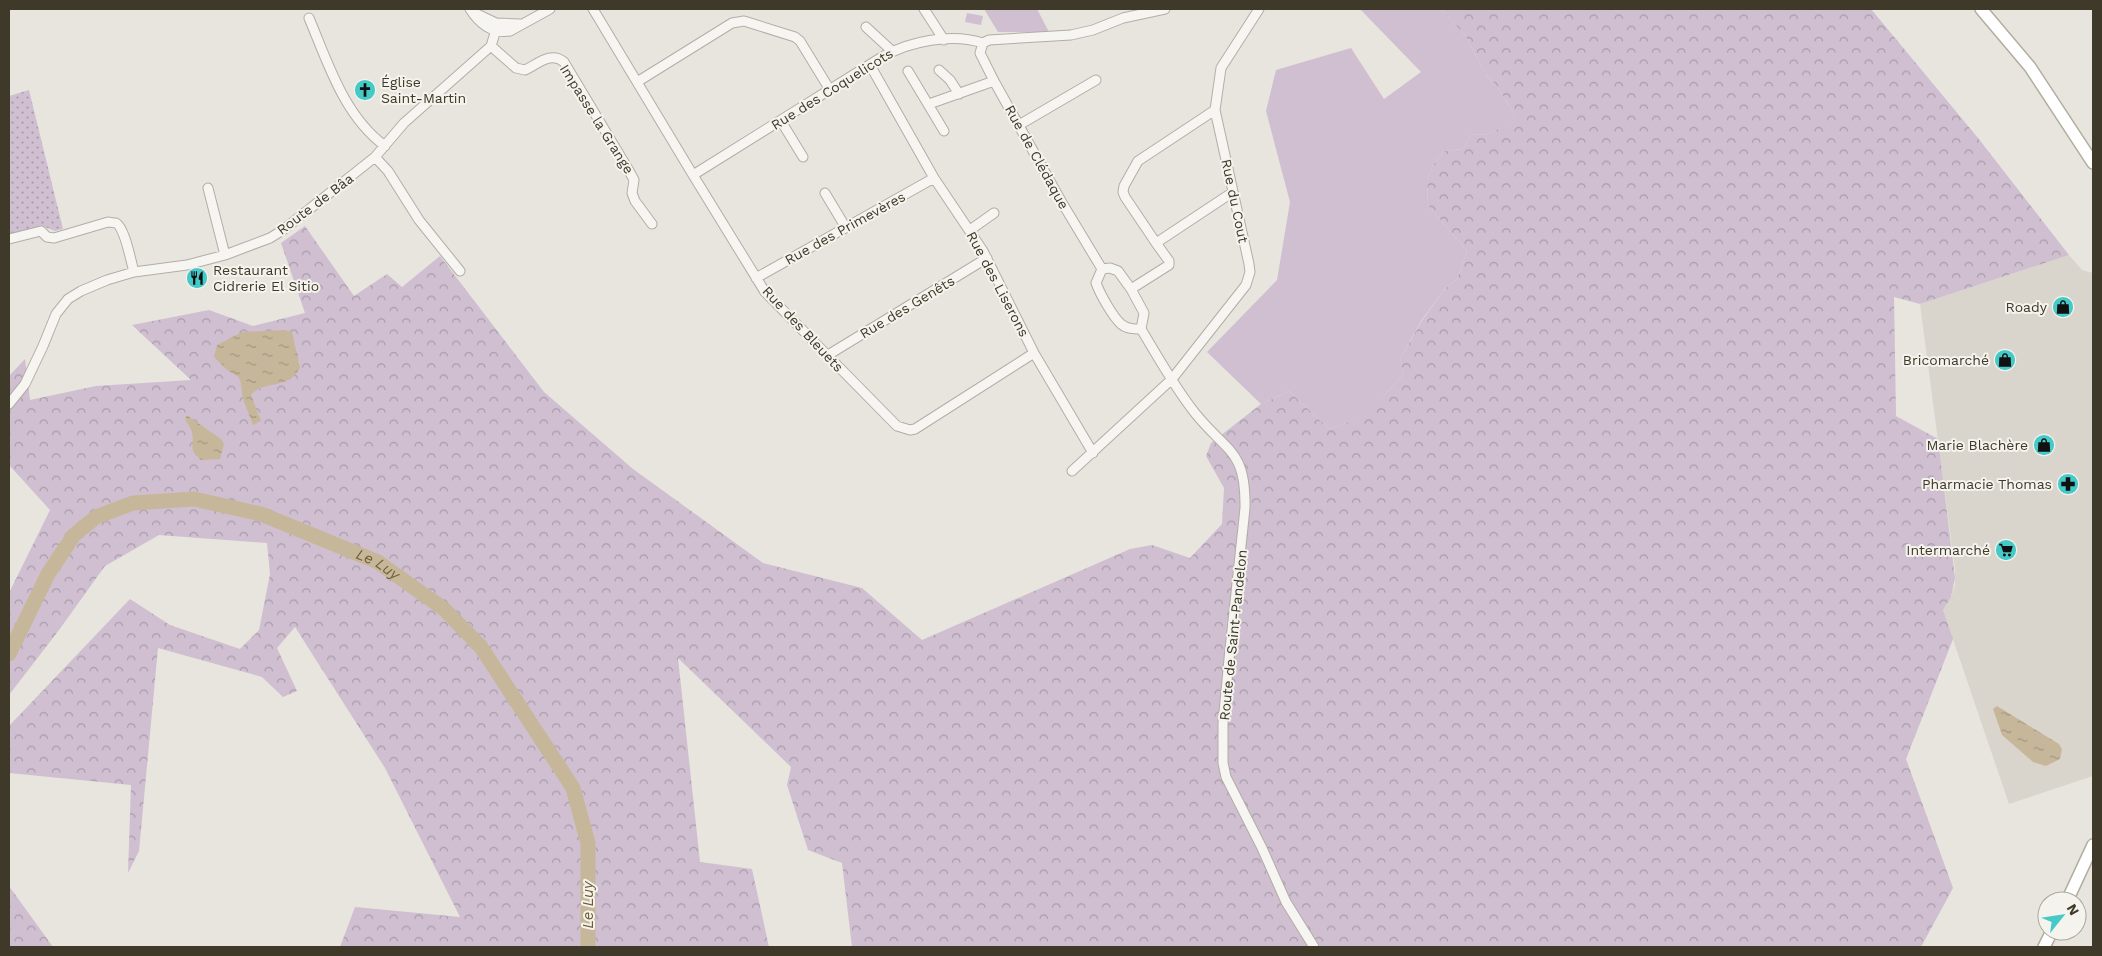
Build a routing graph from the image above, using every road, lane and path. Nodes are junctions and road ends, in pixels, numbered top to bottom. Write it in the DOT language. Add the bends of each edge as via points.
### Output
graph roads {
  1 [pos="470,9"];
  2 [pos="550,9"];
  3 [pos="593,9"];
  4 [pos="924,9"];
  5 [pos="1165,9"];
  6 [pos="1259,9"];
  7 [pos="1981,9"];
  8 [pos="309,18"];
  9 [pos="496,27"];
  10 [pos="866,27"];
  11 [pos="944,40"];
  12 [pos="983,43"];
  13 [pos="491,46"];
  14 [pos="892,51"];
  15 [pos="870,65"];
  16 [pos="939,70"];
  17 [pos="908,71"];
  18 [pos="1096,80"];
  19 [pos="994,81"];
  20 [pos="637,82"];
  21 [pos="830,90"];
  22 [pos="959,94"];
  23 [pos="929,104"];
  24 [pos="1215,110"];
  25 [pos="781,121"];
  26 [pos="1018,125"];
  27 [pos="944,131"];
  28 [pos="384,146"];
  29 [pos="375,157"];
  30 [pos="803,157"];
  31 [pos="2093,163"];
  32 [pos="693,175"];
  33 [pos="934,178"];
  34 [pos="208,188"];
  35 [pos="1233,192"];
  36 [pos="825,193"];
  37 [pos="994,213"];
  38 [pos="652,224"];
  39 [pos="846,228"];
  40 [pos="970,230"];
  41 [pos="9,239"];
  42 [pos="1156,243"];
  43 [pos="225,255"];
  44 [pos="987,258"];
  45 [pos="1102,269"];
  46 [pos="460,271"];
  47 [pos="134,272"];
  48 [pos="756,278"];
  49 [pos="1131,289"];
  50 [pos="1140,329"];
  51 [pos="1034,353"];
  52 [pos="828,355"];
  53 [pos="1172,379"];
  54 [pos="9,404"];
  55 [pos="1093,453"];
  56 [pos="1072,471"];
  57 [pos="2093,845"];
  58 [pos="2072,891"];
  59 [pos="1314,947"];
  1 -- 9 [label="street" via="478,22"];
  2 -- 9 [label="street" via="510,31"];
  3 -- 20 [label="street, Rue des Bleuets"];
  4 -- 11 [label="street"];
  5 -- 12 [label="street, Rue des Coquelicots" via="1123,18 1071,35 997,39"];
  6 -- 24 [label="street, Rue du Cout" via="1221,68"];
  7 -- 31 [label="main road" via="2030,67"];
  8 -- 28 [label="street" via="342,94 360,122"];
  9 -- 13 [label="street"];
  10 -- 14 [label="street"];
  11 -- 12 [label="street, Rue des Coquelicots"];
  11 -- 14 [label="street, Rue des Coquelicots" via="903,46"];
  12 -- 19 [label="street, Rue de Clédaque" via="980,53"];
  13 -- 28 [label="street, Route de Bâa" via="404,123"];
  13 -- 38 [label="street, Impasse la Grange" via="516,68 526,70 551,57 564,62 634,180 632,193 635,201"];
  14 -- 15 [label="street, Rue des Coquelicots"];
  15 -- 21 [label="street, Rue des Coquelicots"];
  15 -- 33 [label="street, Rue des Liserons"];
  16 -- 22 [label="street"];
  17 -- 23 [label="street"];
  18 -- 26 [label="street"];
  19 -- 22 [label="street"];
  19 -- 26 [label="street, Rue de Clédaque"];
  20 -- 21 [label="street" via="732,23 744,21 800,41"];
  20 -- 32 [label="street, Rue des Bleuets"];
  21 -- 25 [label="street, Rue des Coquelicots"];
  22 -- 23 [label="street"];
  23 -- 27 [label="street"];
  24 -- 35 [label="street, Rue du Cout"];
  24 -- 42 [label="street" via="1138,161 1124,186 1123,192"];
  25 -- 30 [label="street"];
  25 -- 32 [label="street, Rue des Coquelicots"];
  26 -- 45 [label="street, Rue de Clédaque"];
  28 -- 29 [label="street, Route de Bâa"];
  29 -- 43 [label="street, Route de Bâa" via="283,230 255,245"];
  29 -- 46 [label="street"];
  32 -- 48 [label="street, Rue des Bleuets"];
  33 -- 39 [label="street, Rue des Primevères"];
  33 -- 40 [label="street, Rue des Liserons"];
  34 -- 43 [label="street"];
  35 -- 42 [label="street"];
  35 -- 53 [label="street, Rue du Cout" via="1249,264 1249,279"];
  36 -- 39 [label="street"];
  37 -- 40 [label="street"];
  39 -- 48 [label="street, Rue des Primevères"];
  40 -- 44 [label="street, Rue des Liserons"];
  41 -- 47 [label="street" via="41,231 54,238 108,222 115,223 123,234"];
  42 -- 49 [label="street" via="1169,265"];
  43 -- 47 [label="street, Route de Bâa" via="186,265"];
  44 -- 51 [label="street, Rue des Liserons"];
  44 -- 52 [label="street, Rue des Genêts"];
  45 -- 49 [label="street" via="1118,270"];
  45 -- 50 [label="street" via="1096,284 1099,290 1121,324"];
  47 -- 54 [label="street, Route de Bâa" via="98,284 68,299 56,314 25,384"];
  48 -- 52 [label="street, Rue des Bleuets" via="765,292"];
  49 -- 50 [label="street" via="1144,313"];
  50 -- 53 [label="street"];
  51 -- 52 [label="street, Rue des Bleuets" via="910,430 897,426"];
  51 -- 55 [label="street, Rue des Liserons"];
  53 -- 55 [label="street, Rue du Cout"];
  53 -- 59 [label="street, Route de Saint-Pandelon" via="1195,413 1234,454 1244,479 1245,508 1228,659 1223,763 1226,778 1286,902"];
  55 -- 56 [label="street, Rue du Cout"];
  57 -- 58 [label="main road"];
}
